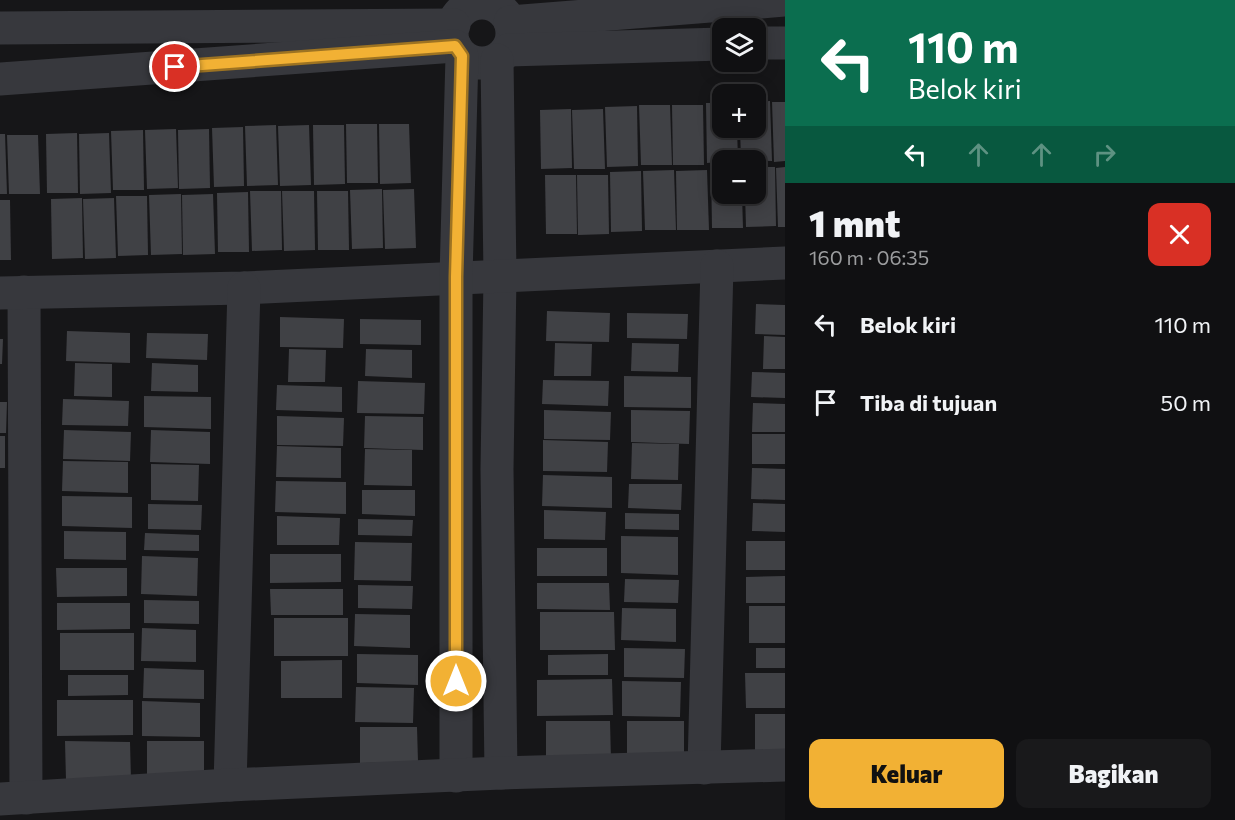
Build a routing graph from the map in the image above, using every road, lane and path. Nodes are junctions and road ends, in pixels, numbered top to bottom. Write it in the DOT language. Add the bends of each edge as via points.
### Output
graph roads {
  1 [pos="785,0"];
  2 [pos="16,28"];
  3 [pos="459,28"];
  4 [pos="503,28"];
  5 [pos="785,42"];
  6 [pos="712,43"];
  7 [pos="766,43"];
  8 [pos="35,78"];
  9 [pos="0,79"];
  10 [pos="785,263"];
  11 [pos="717,266"];
  12 [pos="500,276"];
  13 [pos="456,277"];
  14 [pos="244,288"];
  15 [pos="12,293"];
  16 [pos="456,469"];
  17 [pos="496,469"];
  18 [pos="785,765"];
  19 [pos="704,768"];
  20 [pos="501,773"];
  21 [pos="456,776"];
  22 [pos="230,784"];
  23 [pos="13,798"];
  1 -- 4 [label="street"];
  2 -- 3 [label="street"];
  2 -- 8 [label="street"];
  3 -- 4 [label="street" via="474,4 482,3 488,3"];
  3 -- 4 [label="street" via="470,61 479,63"];
  3 -- 8 [label="street"];
  3 -- 13 [label="street"];
  4 -- 6 [label="street"];
  4 -- 12 [label="street"];
  5 -- 7 [label="street"];
  8 -- 9 [label="street"];
  10 -- 11 [label="street"];
  11 -- 12 [label="street"];
  11 -- 19 [label="street"];
  12 -- 13 [label="street"];
  12 -- 17 [label="street"];
  13 -- 14 [label="street"];
  13 -- 16 [label="street"];
  14 -- 15 [label="street"];
  14 -- 22 [label="street"];
  15 -- 23 [label="street"];
  16 -- 17 [label="street"];
  16 -- 21 [label="street"];
  17 -- 20 [label="street"];
  18 -- 19 [label="street"];
  19 -- 20 [label="street"];
  20 -- 21 [label="street"];
  21 -- 22 [label="street"];
  22 -- 23 [label="street"];
}
